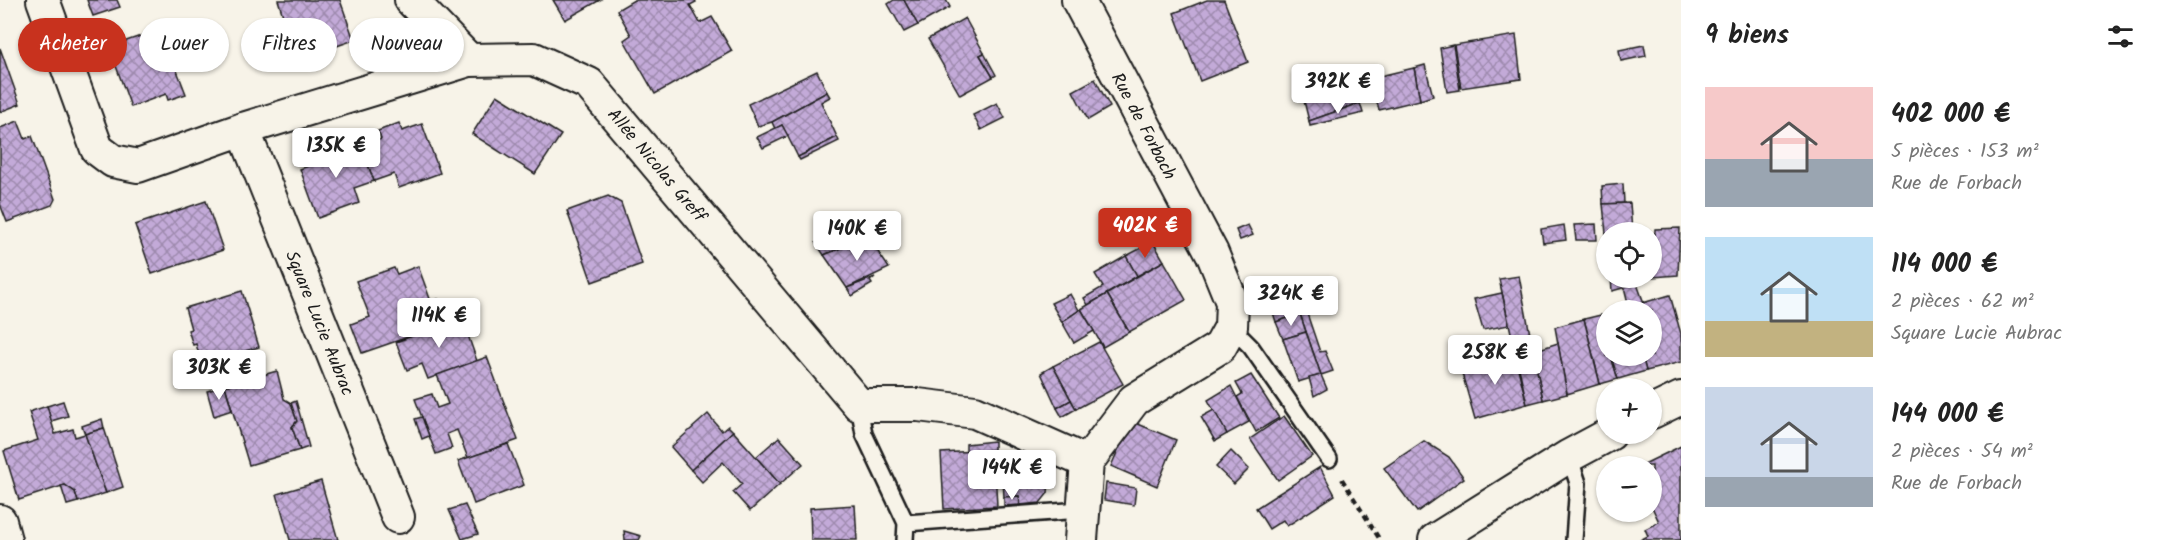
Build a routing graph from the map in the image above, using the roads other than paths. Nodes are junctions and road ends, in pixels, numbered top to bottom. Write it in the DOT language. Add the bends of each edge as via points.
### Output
graph roads {
  1 [pos="43,0"];
  2 [pos="411,0"];
  3 [pos="1077,0"];
  4 [pos="432,11"];
  5 [pos="469,60"];
  6 [pos="243,129"];
  7 [pos="1231,327"];
  8 [pos="1681,398"];
  9 [pos="859,405"];
  10 [pos="1662,407"];
  11 [pos="1596,442"];
  12 [pos="1569,456"];
  13 [pos="1329,459"];
  14 [pos="1087,462"];
  15 [pos="398,517"];
  16 [pos="0,521"];
  17 [pos="906,524"];
  18 [pos="1082,525"];
  19 [pos="5,540"];
  20 [pos="905,540"];
  21 [pos="1435,540"];
  22 [pos="1574,540"];
  1 -- 6 [label="street, Allée Nicolas Greff" via="97,149 113,161 138,166"];
  2 -- 4 [label="street"];
  3 -- 7 [label="street, Rue de Forbach" via="1212,253 1232,302"];
  4 -- 5 [label="street"];
  5 -- 6 [label="street, Allée Nicolas Greff"];
  5 -- 9 [label="street, Allée Nicolas Greff" via="534,59 589,84"];
  6 -- 15 [label="street, Square Lucie Aubrac"];
  7 -- 13 [label="lane" via="1251,347"];
  7 -- 14 [label="street" via="1220,347 1134,400"];
  8 -- 10 [label="street"];
  9 -- 14 [label="street" via="918,405 975,412"];
  9 -- 17 [label="lane" via="864,434"];
  11 -- 12 [label="street"];
  12 -- 21 [label="street"];
  12 -- 22 [label="lane" via="1578,483"];
  14 -- 18 [label="street"];
  16 -- 19 [label="street"];
  17 -- 18 [label="lane"];
  17 -- 20 [label="lane"];
}
